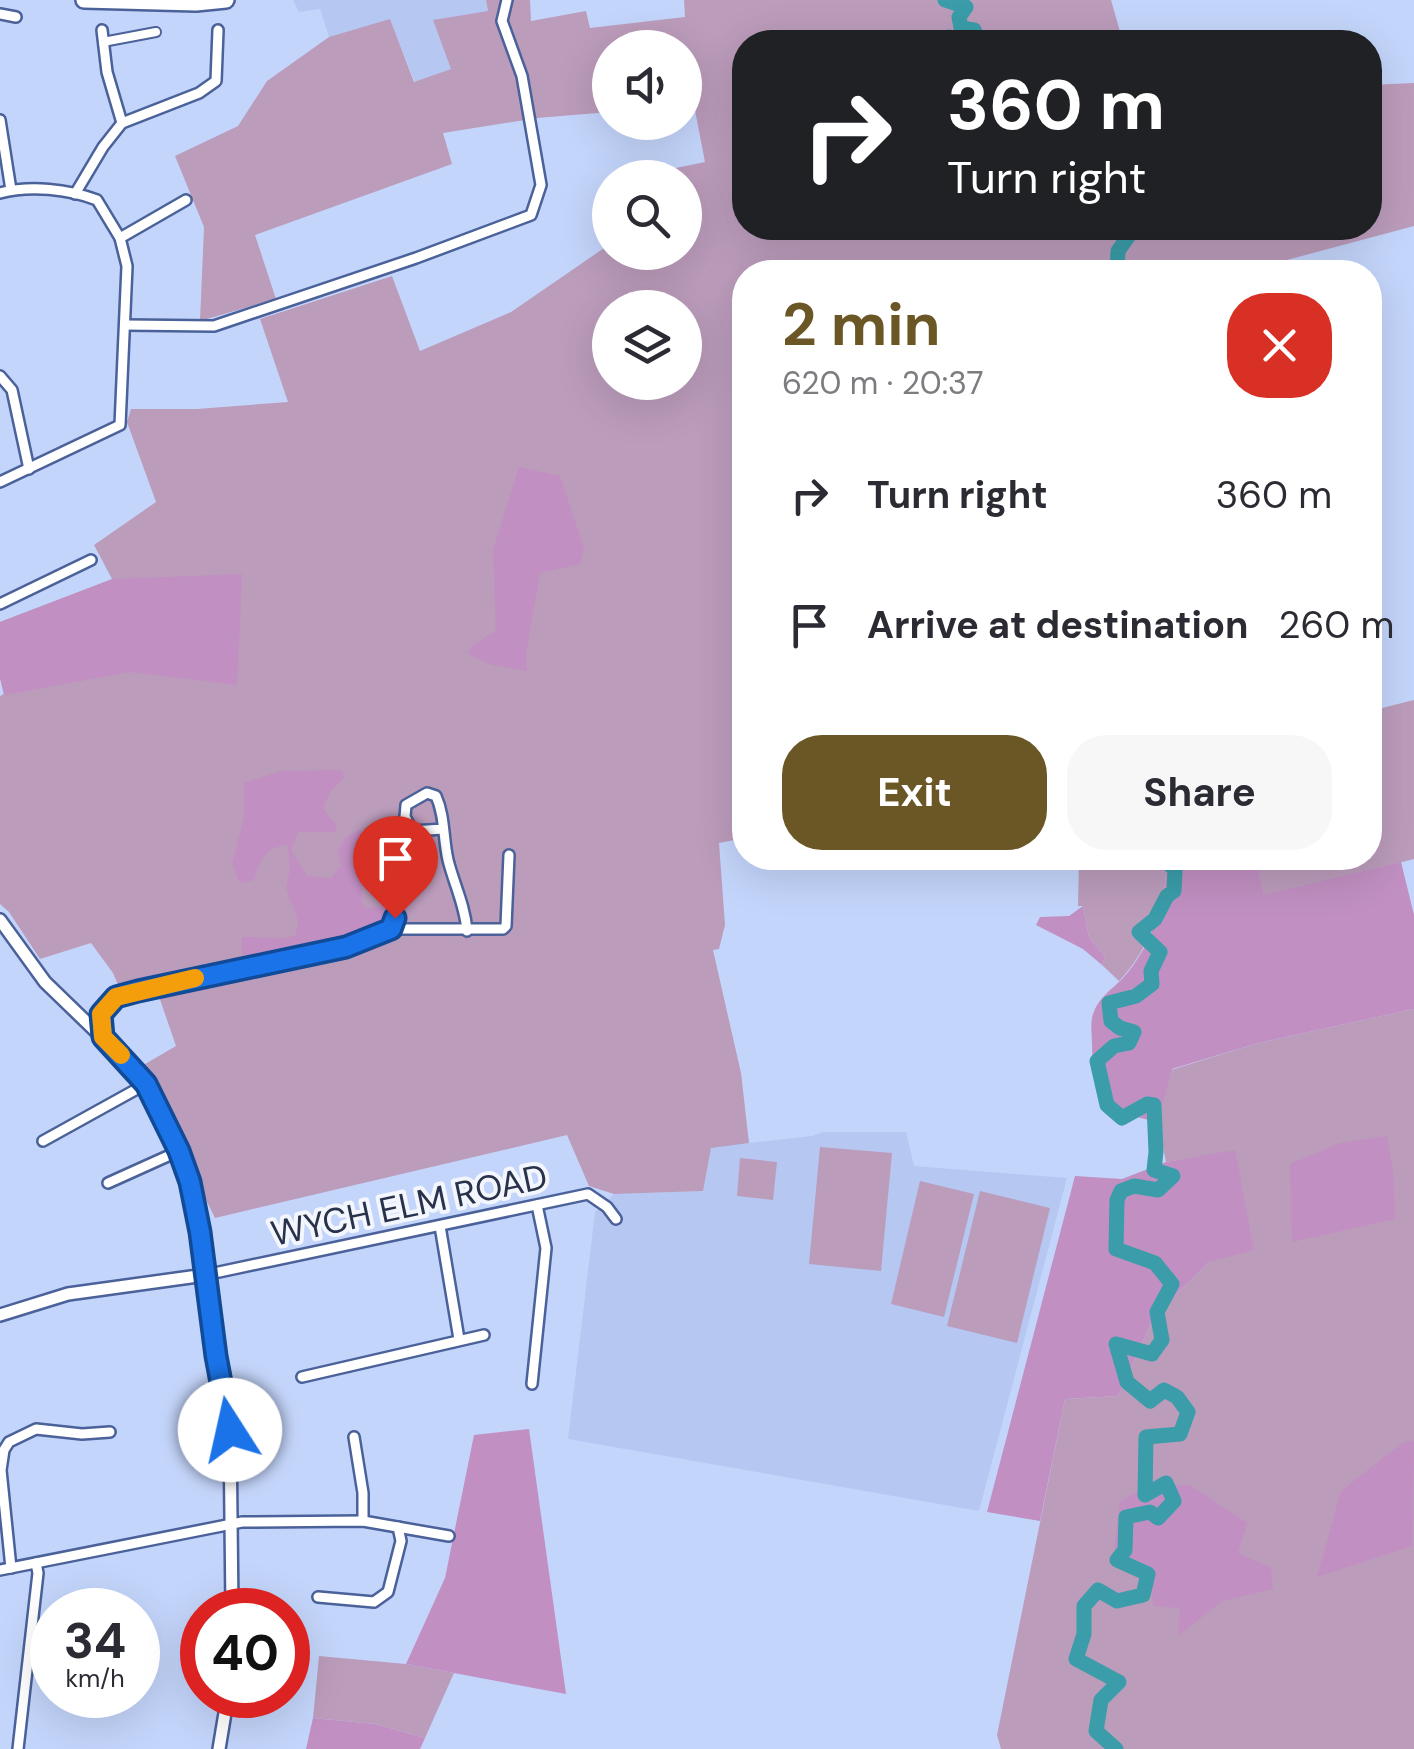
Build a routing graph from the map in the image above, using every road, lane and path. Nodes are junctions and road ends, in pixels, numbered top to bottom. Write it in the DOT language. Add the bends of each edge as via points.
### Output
graph roads {
  1 [pos="84,0"];
  2 [pos="226,0"];
  3 [pos="506,0"];
  4 [pos="0,14"];
  5 [pos="16,17"];
  6 [pos="218,30"];
  7 [pos="156,32"];
  8 [pos="103,36"];
  9 [pos="0,120"];
  10 [pos="122,124"];
  11 [pos="5,192"];
  12 [pos="76,194"];
  13 [pos="186,200"];
  14 [pos="120,238"];
  15 [pos="125,325"];
  16 [pos="0,376"];
  17 [pos="29,468"];
  18 [pos="0,482"];
  19 [pos="91,560"];
  20 [pos="0,604"];
  21 [pos="443,829"];
  22 [pos="371,833"];
  23 [pos="509,855"];
  24 [pos="0,920"];
  25 [pos="391,929"];
  26 [pos="467,930"];
  27 [pos="79,1014"];
  28 [pos="101,1014"];
  29 [pos="103,1037"];
  30 [pos="146,1084"];
  31 [pos="43,1141"];
  32 [pos="179,1151"];
  33 [pos="108,1183"];
  34 [pos="537,1205"];
  35 [pos="616,1219"];
  36 [pos="440,1226"];
  37 [pos="204,1275"];
  38 [pos="0,1315"];
  39 [pos="484,1334"];
  40 [pos="459,1339"];
  41 [pos="302,1377"];
  42 [pos="532,1384"];
  43 [pos="110,1432"];
  44 [pos="354,1437"];
  45 [pos="363,1521"];
  46 [pos="232,1525"];
  47 [pos="398,1528"];
  48 [pos="448,1536"];
  49 [pos="36,1563"];
  50 [pos="6,1569"];
  51 [pos="232,1588"];
  52 [pos="318,1596"];
  53 [pos="224,1718"];
  54 [pos="18,1749"];
  55 [pos="219,1749"];
  1 -- 2 [label="highway"];
  3 -- 15 [label="street" via="502,21 522,76 541,186 532,215 214,326"];
  4 -- 5 [label="street"];
  6 -- 10 [label="street" via="216,81"];
  7 -- 8 [label="street"];
  8 -- 10 [label="street"];
  9 -- 11 [label="street"];
  10 -- 12 [label="street"];
  11 -- 12 [label="street"];
  12 -- 14 [label="street" via="97,200"];
  13 -- 14 [label="street"];
  14 -- 15 [label="street" via="127,266"];
  15 -- 17 [label="street" via="120,425"];
  16 -- 17 [label="street" via="12,390"];
  17 -- 18 [label="street"];
  19 -- 20 [label="street"];
  21 -- 21 [label="street" via="436,796 426,792 406,805 413,831"];
  21 -- 26 [label="street"];
  22 -- 25 [label="street" via="403,837 406,848"];
  23 -- 26 [label="street" via="506,926"];
  24 -- 27 [label="street" via="45,982"];
  25 -- 26 [label="street"];
  25 -- 28 [label="street" via="346,947 116,997"];
  27 -- 28 [label="street"];
  27 -- 29 [label="street"];
  28 -- 29 [label="street"];
  29 -- 30 [label="street"];
  30 -- 31 [label="street"];
  30 -- 32 [label="street"];
  32 -- 33 [label="street"];
  32 -- 37 [label="street"];
  34 -- 35 [label="street, WYCH ELM ROAD" via="588,1194"];
  34 -- 36 [label="street, WYCH ELM ROAD"];
  34 -- 42 [label="street" via="546,1248"];
  36 -- 37 [label="street, WYCH ELM ROAD"];
  36 -- 40 [label="street"];
  37 -- 38 [label="street" via="83,1291"];
  37 -- 46 [label="street" via="230,1430"];
  39 -- 40 [label="street"];
  40 -- 41 [label="street"];
  43 -- 50 [label="street" via="36,1429 4,1450"];
  44 -- 45 [label="street"];
  45 -- 46 [label="street"];
  45 -- 47 [label="street"];
  46 -- 49 [label="street"];
  46 -- 51 [label="street"];
  47 -- 48 [label="street"];
  47 -- 52 [label="street" via="388,1592 374,1602"];
  49 -- 50 [label="street"];
  49 -- 54 [label="street"];
  53 -- 55 [label="street"];
}
